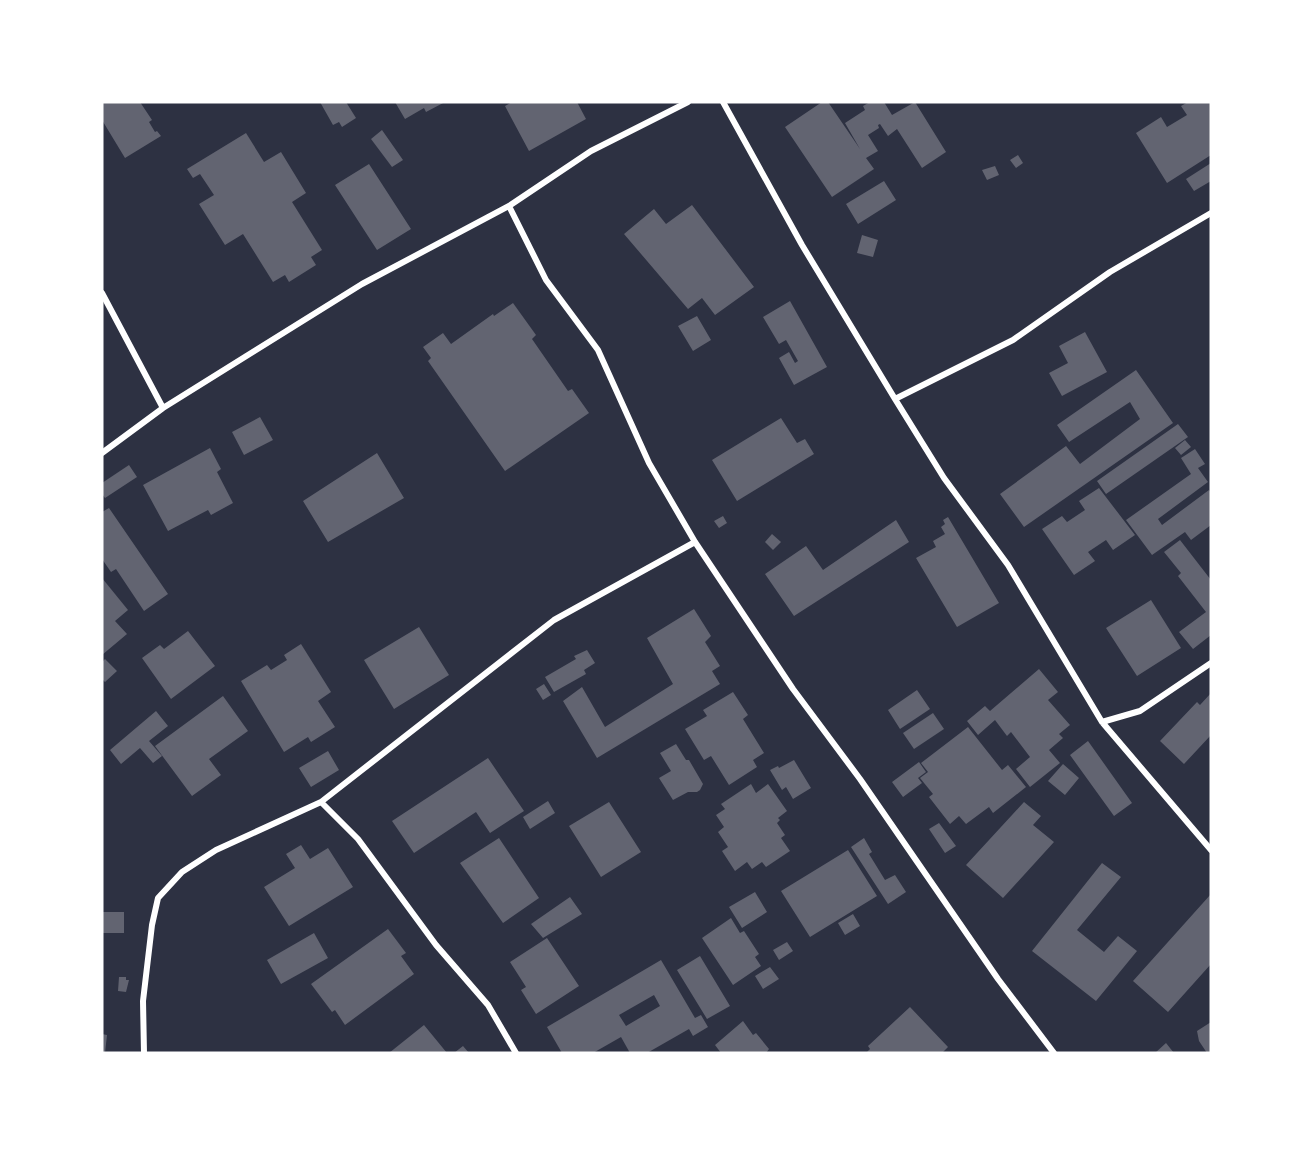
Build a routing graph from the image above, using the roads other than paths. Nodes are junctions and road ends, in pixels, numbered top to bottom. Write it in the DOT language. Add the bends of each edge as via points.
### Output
graph roads {
  1 [pos="688,102"];
  2 [pos="723,102"];
  3 [pos="509,206"];
  4 [pos="1211,213"];
  5 [pos="102,292"];
  6 [pos="895,399"];
  7 [pos="164,408"];
  8 [pos="102,453"];
  9 [pos="695,542"];
  10 [pos="1211,663"];
  11 [pos="1102,722"];
  12 [pos="321,802"];
  13 [pos="1211,850"];
  14 [pos="144,1053"];
  15 [pos="516,1053"];
  16 [pos="1054,1053"];
  1 -- 3 [label="street" via="591,151"];
  2 -- 6 [label="street" via="802,245"];
  3 -- 7 [label="street" via="362,284"];
  3 -- 9 [label="street" via="546,280 598,350 649,463"];
  4 -- 6 [label="street" via="1110,272 1013,340"];
  5 -- 7 [label="street"];
  6 -- 11 [label="street" via="944,478 1008,565"];
  7 -- 8 [label="street"];
  9 -- 12 [label="street" via="554,620"];
  9 -- 16 [label="street" via="793,689"];
  10 -- 11 [label="street" via="1140,711"];
  11 -- 13 [label="street"];
  12 -- 14 [label="street" via="216,850 182,872 158,898 143,1001"];
  12 -- 15 [label="street" via="358,839 436,945 488,1005"];
}
